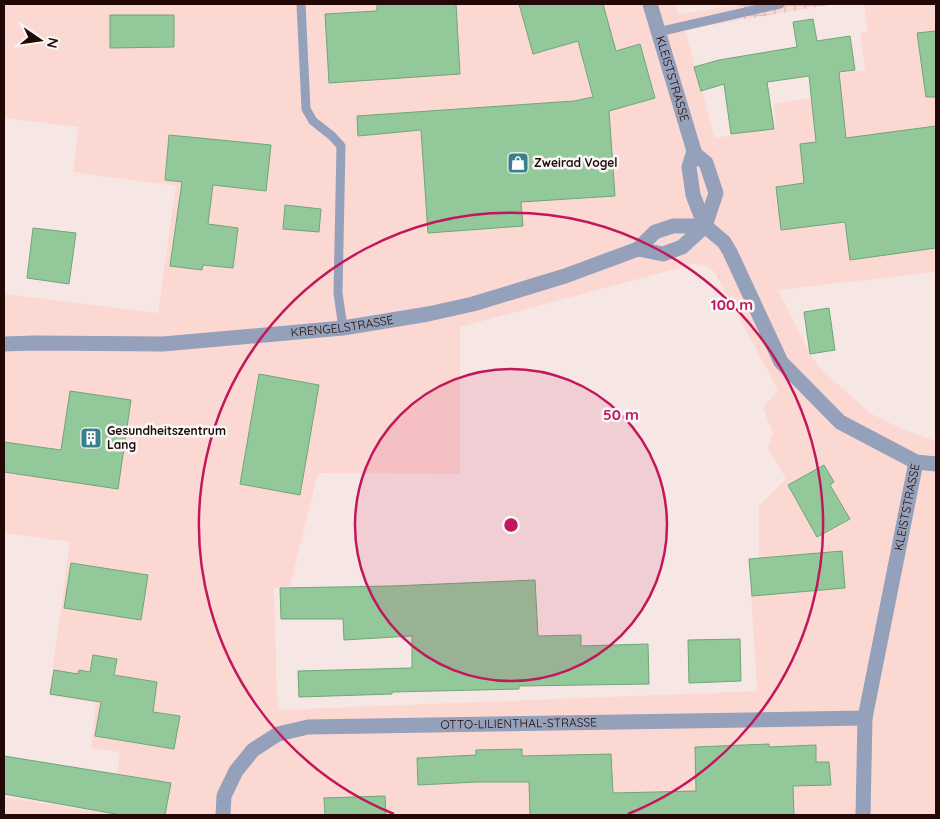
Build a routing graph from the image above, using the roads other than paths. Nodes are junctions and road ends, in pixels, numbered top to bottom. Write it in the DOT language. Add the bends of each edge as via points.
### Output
graph roads {
  1 [pos="301,4"];
  2 [pos="650,4"];
  3 [pos="780,4"];
  4 [pos="658,32"];
  5 [pos="694,154"];
  6 [pos="705,226"];
  7 [pos="638,249"];
  8 [pos="343,328"];
  9 [pos="4,334"];
  10 [pos="35,343"];
  11 [pos="4,344"];
  12 [pos="916,462"];
  13 [pos="936,464"];
  14 [pos="865,718"];
  15 [pos="223,815"];
  16 [pos="863,815"];
  1 -- 8 [label="lane" via="306,109 313,122 341,146 338,293"];
  2 -- 4 [label="street, KLEISTSTRASSE"];
  3 -- 4 [label="lane"];
  4 -- 5 [label="street, KLEISTSTRASSE"];
  5 -- 6 [label="street, KLEISTSTRASSE" via="689,167 693,195"];
  5 -- 6 [label="street, KLEISTSTRASSE" via="706,163 716,193"];
  6 -- 7 [label="street, KRENGELSTRASSE" via="673,226 655,232"];
  6 -- 7 [label="street" via="682,248 663,254"];
  6 -- 12 [label="street, KLEISTSTRASSE" via="724,242 730,252 781,362 840,422"];
  7 -- 8 [label="street, KRENGELSTRASSE" via="565,276 473,304"];
  8 -- 10 [label="street, KRENGELSTRASSE" via="163,344"];
  9 -- 10 [label="street, KRENGELSTRASSE"];
  10 -- 11 [label="street, KRENGELSTRASSE"];
  12 -- 13 [label="street"];
  12 -- 14 [label="street, KLEISTSTRASSE"];
  14 -- 15 [label="street, OTTO-LILIENTHAL-STRASSE" via="308,727 278,734 253,750 236,771 224,796"];
  14 -- 16 [label="street, KLEISTSTRASSE"];
}
